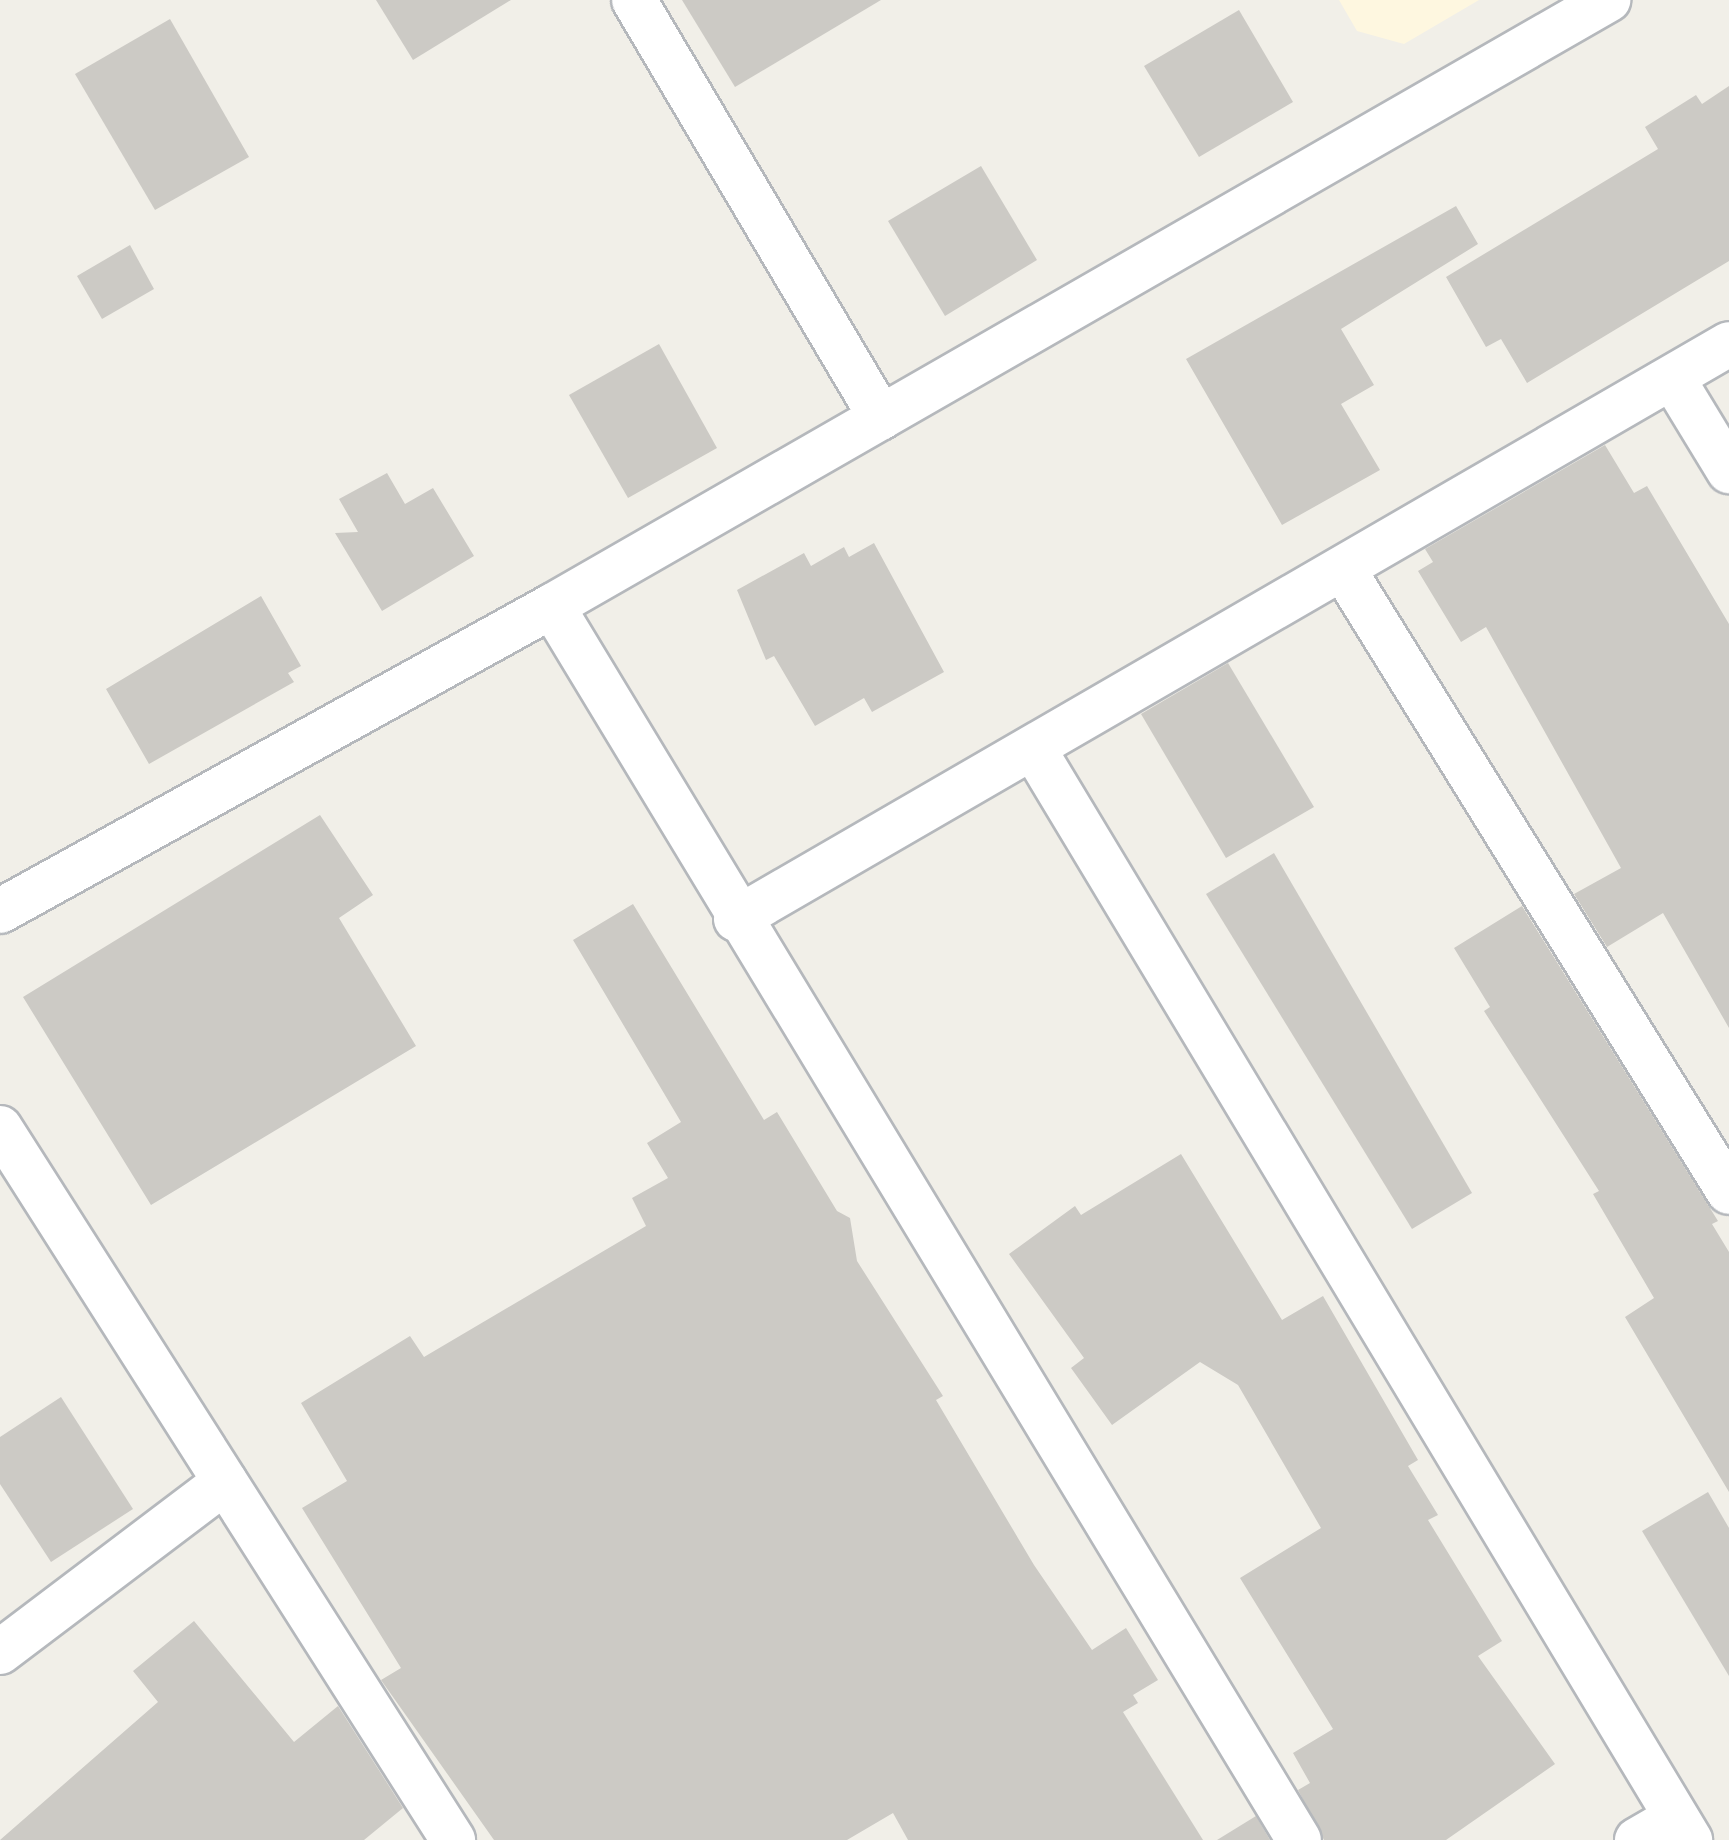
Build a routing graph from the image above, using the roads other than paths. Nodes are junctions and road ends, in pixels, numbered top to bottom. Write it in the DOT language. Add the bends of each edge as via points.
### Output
graph roads {
  1 [pos="634,0"];
  2 [pos="1608,0"];
  3 [pos="1729,344"];
  4 [pos="1673,379"];
  5 [pos="881,417"];
  6 [pos="1729,471"];
  7 [pos="1345,572"];
  8 [pos="552,606"];
  9 [pos="1035,751"];
  10 [pos="0,911"];
  11 [pos="736,919"];
  12 [pos="0,1128"];
  13 [pos="1729,1192"];
  14 [pos="225,1482"];
  15 [pos="0,1652"];
  16 [pos="1682,1829"];
  17 [pos="453,1840"];
  18 [pos="1299,1840"];
  19 [pos="1637,1840"];
  1 -- 5 [label="street"];
  2 -- 5 [label="street"];
  3 -- 4 [label="street"];
  4 -- 6 [label="street"];
  4 -- 7 [label="street"];
  5 -- 8 [label="street"];
  7 -- 9 [label="street"];
  7 -- 13 [label="street"];
  8 -- 10 [label="street"];
  8 -- 11 [label="street"];
  9 -- 11 [label="street"];
  9 -- 16 [label="street"];
  11 -- 18 [label="street"];
  12 -- 14 [label="street"];
  14 -- 15 [label="street"];
  14 -- 17 [label="street"];
  16 -- 19 [label="street"];
}
